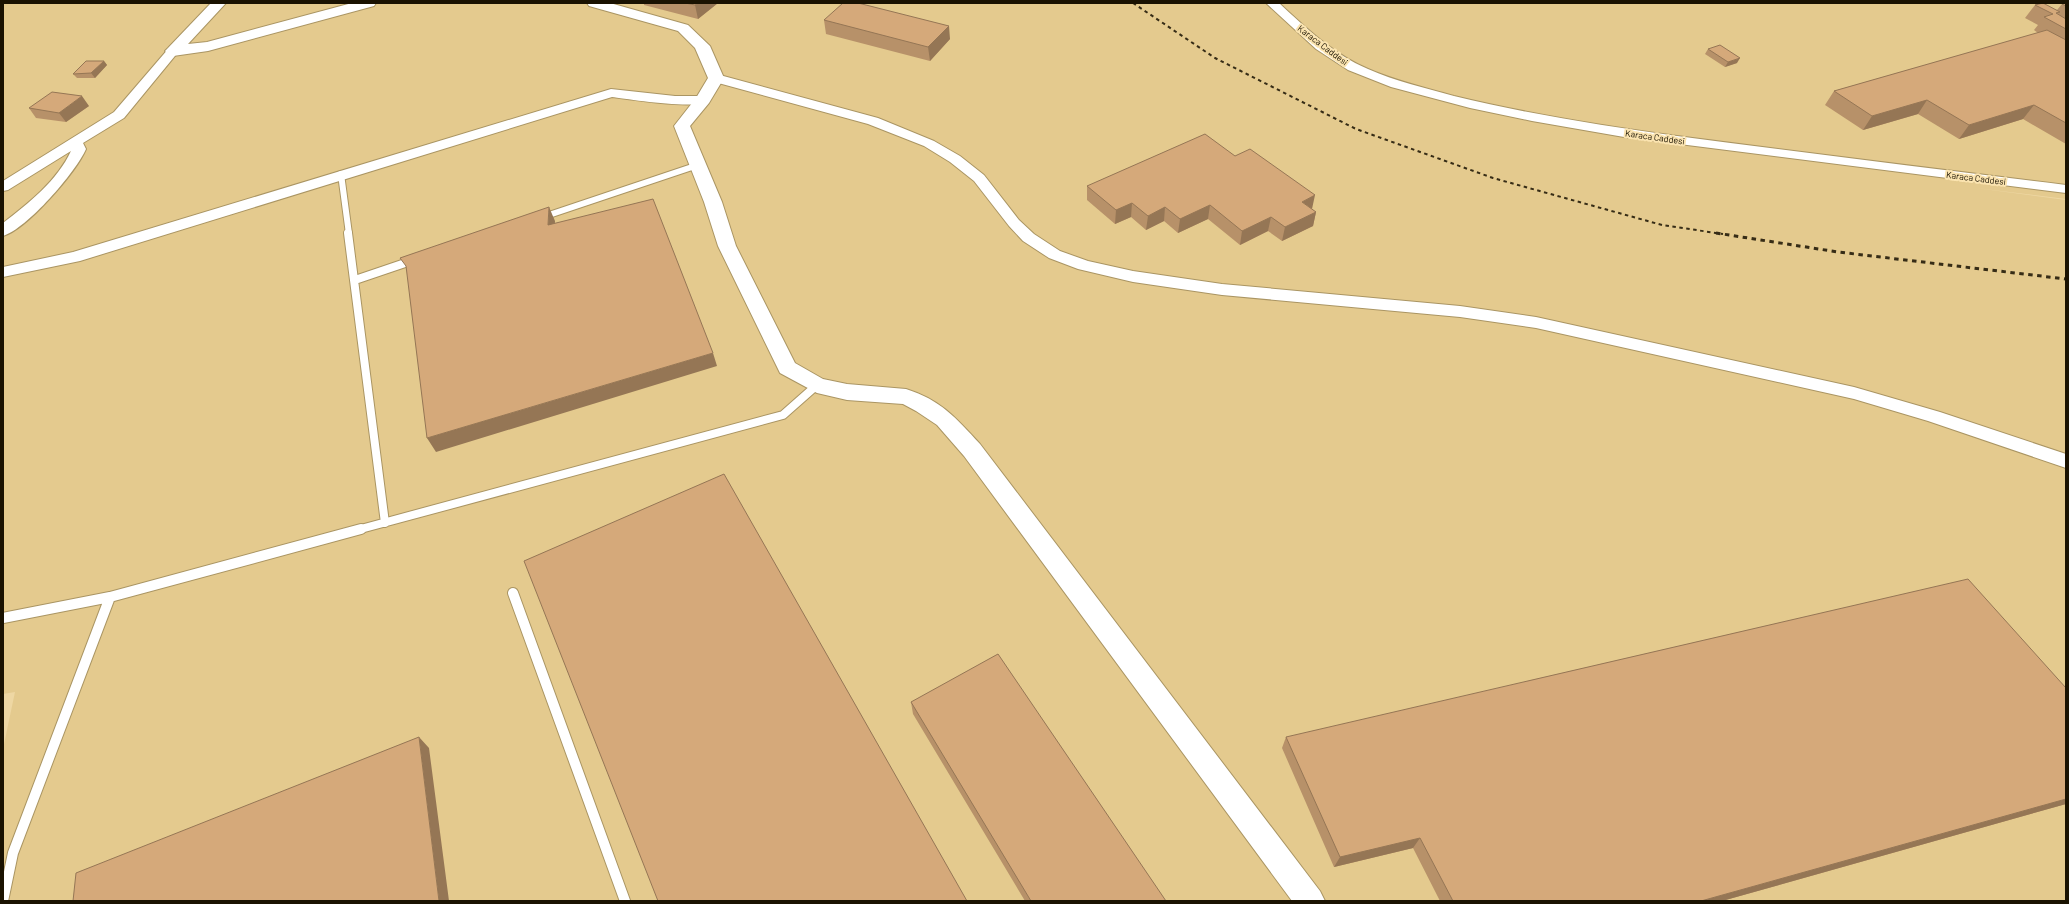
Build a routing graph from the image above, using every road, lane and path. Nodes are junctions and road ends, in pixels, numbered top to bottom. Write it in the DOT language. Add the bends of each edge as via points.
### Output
graph roads {
  1 [pos="219,3"];
  2 [pos="369,3"];
  3 [pos="594,3"];
  4 [pos="1272,3"];
  5 [pos="174,51"];
  6 [pos="716,78"];
  7 [pos="703,100"];
  8 [pos="76,142"];
  9 [pos="698,165"];
  10 [pos="342,174"];
  11 [pos="3,187"];
  12 [pos="2066,189"];
  13 [pos="534,220"];
  14 [pos="3,231"];
  15 [pos="422,257"];
  16 [pos="3,272"];
  17 [pos="355,280"];
  18 [pos="817,385"];
  19 [pos="2066,461"];
  20 [pos="386,523"];
  21 [pos="513,593"];
  22 [pos="110,597"];
  23 [pos="3,618"];
  24 [pos="4,901"];
  25 [pos="625,901"];
  26 [pos="1310,901"];
  1 -- 5 [label="street"];
  2 -- 5 [label="street" via="208,46"];
  3 -- 6 [label="street" via="683,28 702,46"];
  4 -- 12 [label="street, Karaca Caddesi" via="1312,39 1353,67 1399,84 1470,104 1553,122 1659,138"];
  5 -- 8 [label="street" via="119,115"];
  6 -- 7 [label="street"];
  6 -- 19 [label="street" via="873,121 930,144 958,161 977,177 1031,240 1057,255 1084,266 1157,280 1253,293 1504,317 1855,394 1970,428"];
  7 -- 9 [label="street" via="682,126"];
  7 -- 10 [label="street" via="675,100 611,93"];
  8 -- 11 [label="street"];
  8 -- 14 [label="street" via="79,148 76,160 56,183"];
  9 -- 13 [label="lane"];
  9 -- 18 [label="street" via="727,246 787,368"];
  10 -- 16 [label="street" via="75,256"];
  10 -- 17 [label="lane"];
  15 -- 17 [label="lane"];
  17 -- 20 [label="lane"];
  18 -- 20 [label="lane" via="783,415"];
  18 -- 26 [label="street" via="847,392 906,397 945,419 972,450"];
  20 -- 22 [label="lane"];
  21 -- 25 [label="lane"];
  22 -- 23 [label="lane"];
  22 -- 24 [label="lane" via="13,853"];
}
